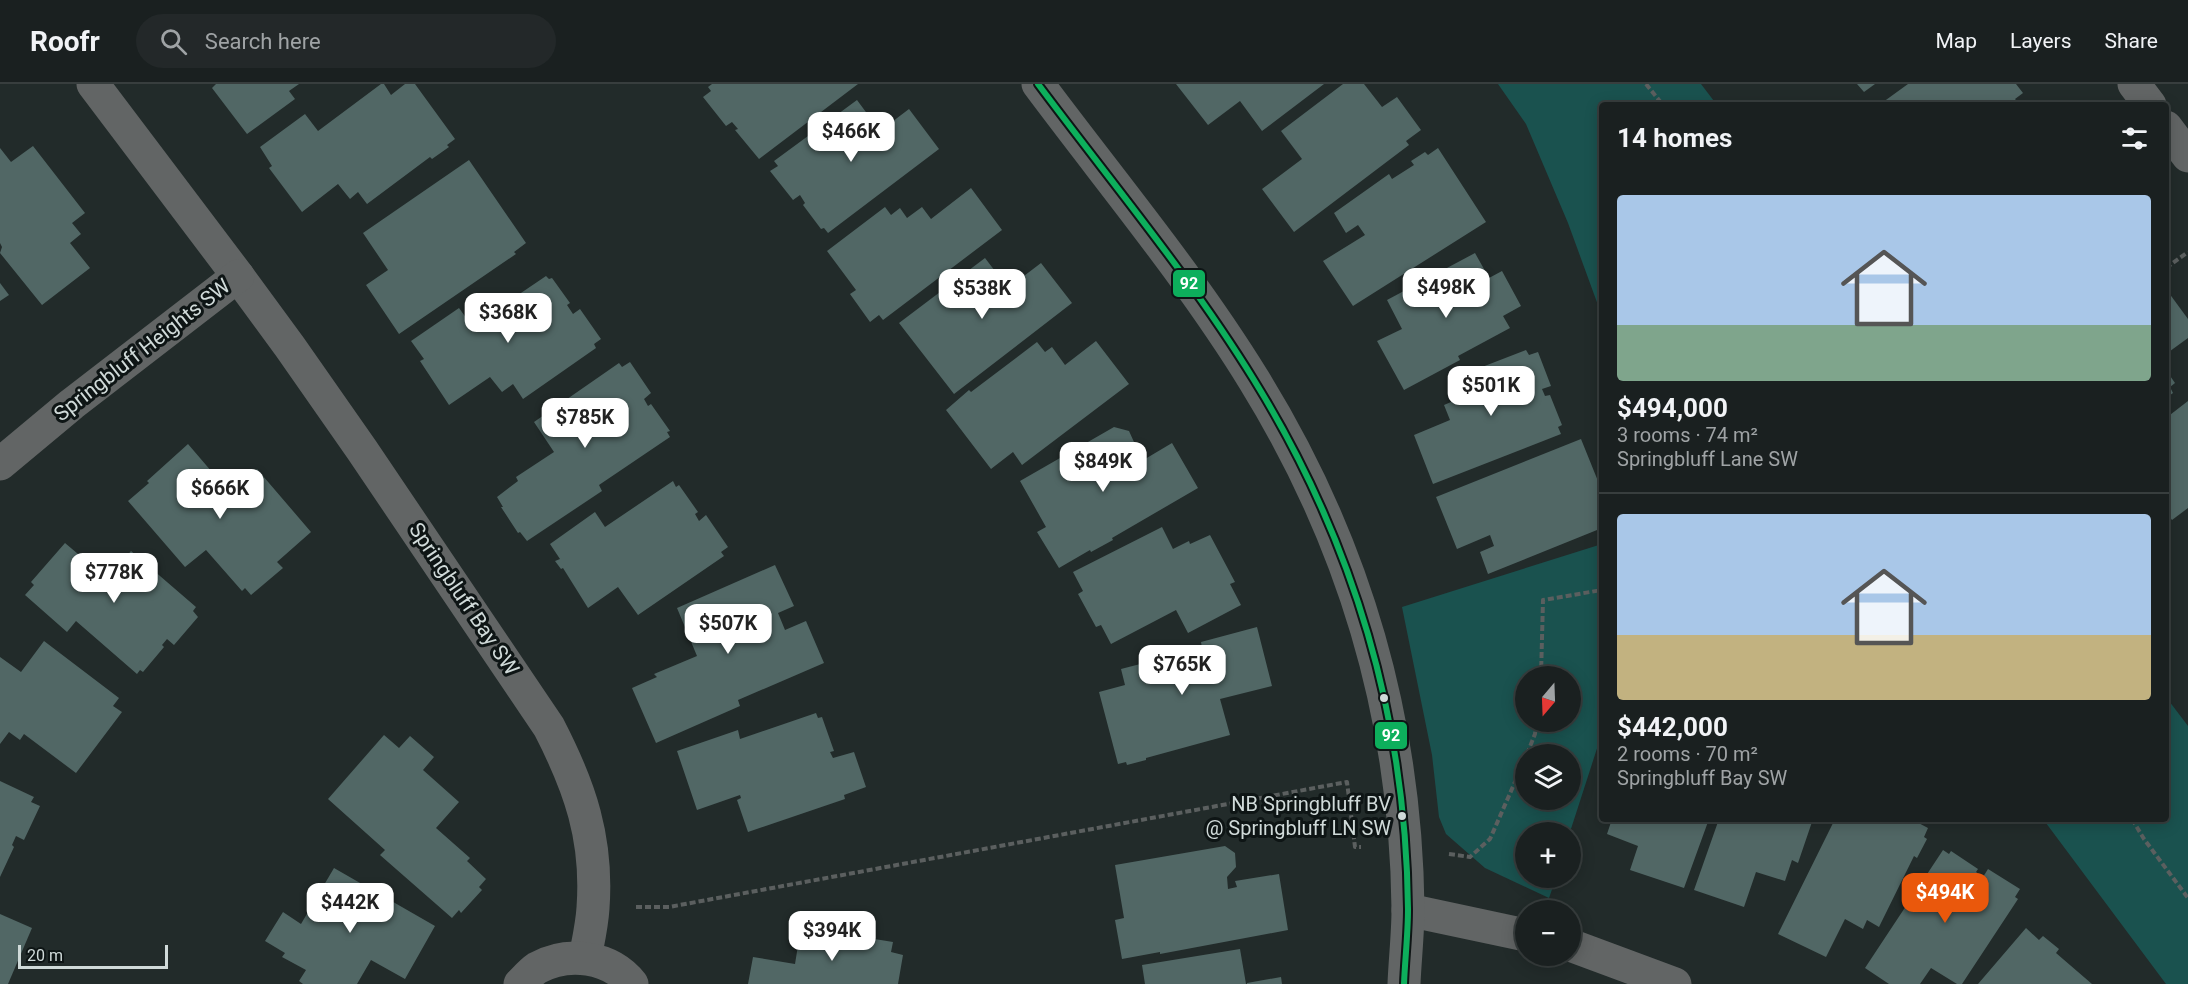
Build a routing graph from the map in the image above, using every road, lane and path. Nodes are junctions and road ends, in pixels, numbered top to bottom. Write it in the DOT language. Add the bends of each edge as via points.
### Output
graph roads {
  1 [pos="93,84"];
  2 [pos="1038,84"];
  3 [pos="1646,84"];
  4 [pos="2134,84"];
  5 [pos="1661,102"];
  6 [pos="2148,102"];
  7 [pos="2169,131"];
  8 [pos="2188,156"];
  9 [pos="2188,252"];
  10 [pos="2169,266"];
  11 [pos="238,276"];
  12 [pos="0,464"];
  13 [pos="1599,591"];
  14 [pos="1541,666"];
  15 [pos="1515,781"];
  16 [pos="2134,822"];
  17 [pos="1404,848"];
  18 [pos="2188,898"];
  19 [pos="593,908"];
  20 [pos="1408,910"];
  21 [pos="1515,933"];
  22 [pos="1581,949"];
  23 [pos="585,958"];
  24 [pos="520,984"];
  25 [pos="632,984"];
  26 [pos="1404,984"];
  27 [pos="1675,984"];
  1 -- 11 [label="street, Springbluff Heights SW"];
  2 -- 17 [label="street" via="1206,307 1301,462 1351,577 1368,628 1399,776"];
  3 -- 5 [label="path"];
  4 -- 6 [label="street"];
  7 -- 8 [label="street"];
  9 -- 10 [label="path"];
  11 -- 12 [label="street, Springbluff Heights SW"];
  11 -- 19 [label="street, Springbluff Bay SW" via="362,450 549,727 583,802 593,860"];
  13 -- 14 [label="path" via="1543,600"];
  15 -- 17 [label="path" via="1490,839 1470,857"];
  16 -- 18 [label="path"];
  17 -- 19 [label="path" via="1355,847 1347,782 669,907"];
  17 -- 20 [label="street"];
  19 -- 23 [label="street, Springbluff Bay SW"];
  20 -- 21 [label="street"];
  20 -- 26 [label="street"];
  22 -- 27 [label="street"];
  23 -- 24 [label="street" via="560,959 536,969"];
  23 -- 25 [label="street" via="608,964"];
}
